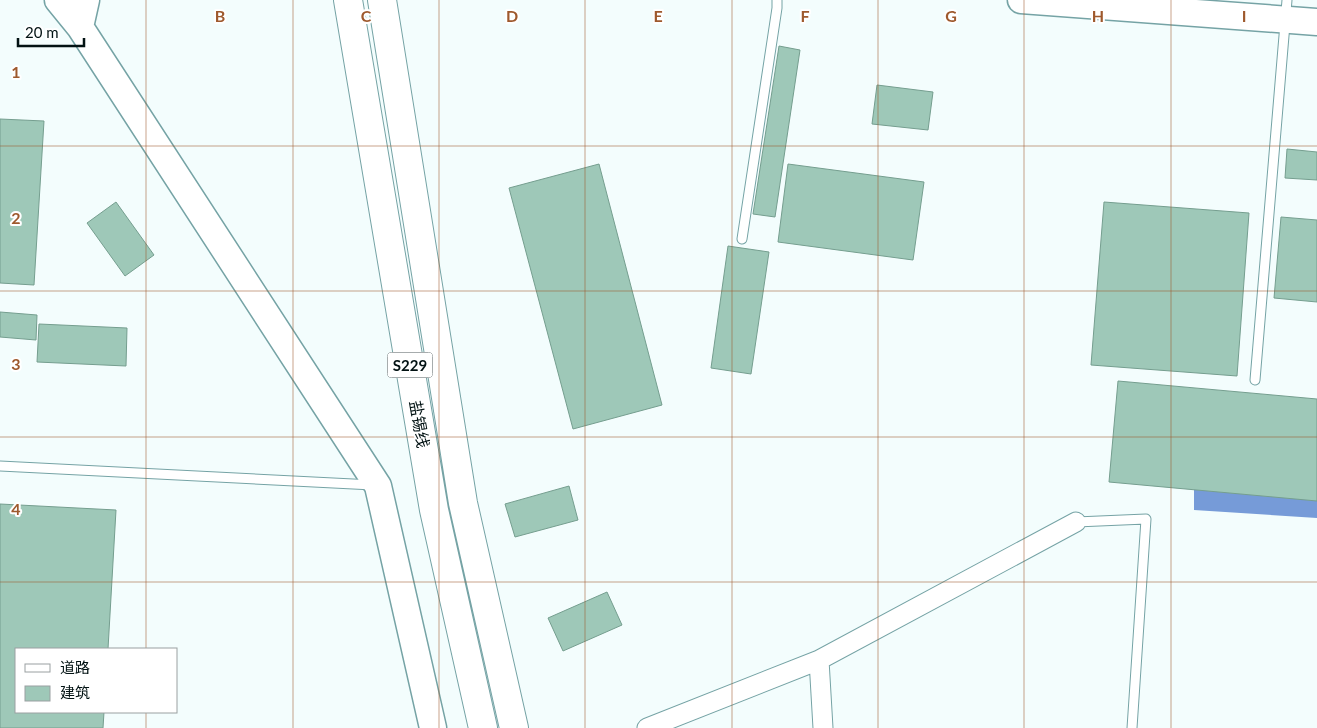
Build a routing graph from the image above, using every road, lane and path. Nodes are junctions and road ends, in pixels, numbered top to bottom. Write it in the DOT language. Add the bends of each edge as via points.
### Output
graph roads {
  1 [pos="58,0"];
  2 [pos="86,0"];
  3 [pos="348,0"];
  4 [pos="382,0"];
  5 [pos="777,0"];
  6 [pos="1021,0"];
  7 [pos="1285,10"];
  8 [pos="1317,22"];
  9 [pos="80,27"];
  10 [pos="742,239"];
  11 [pos="1255,380"];
  12 [pos="0,466"];
  13 [pos="378,486"];
  14 [pos="1076,522"];
  15 [pos="819,660"];
  16 [pos="433,728"];
  17 [pos="483,728"];
  18 [pos="514,728"];
  19 [pos="647,728"];
  20 [pos="823,728"];
  21 [pos="1132,728"];
  1 -- 9 [label="street"];
  2 -- 9 [label="street"];
  3 -- 17 [label="main road, 盐锡线 / S229" via="434,510"];
  4 -- 18 [label="main road, 盐锡线 / S229" via="463,503"];
  5 -- 10 [label="lane"];
  6 -- 7 [label="street"];
  7 -- 8 [label="street"];
  7 -- 11 [label="lane"];
  9 -- 13 [label="street"];
  12 -- 13 [label="lane"];
  13 -- 16 [label="street"];
  14 -- 15 [label="street"];
  14 -- 21 [label="lane" via="1146,519"];
  15 -- 19 [label="street"];
  15 -- 20 [label="street"];
}
